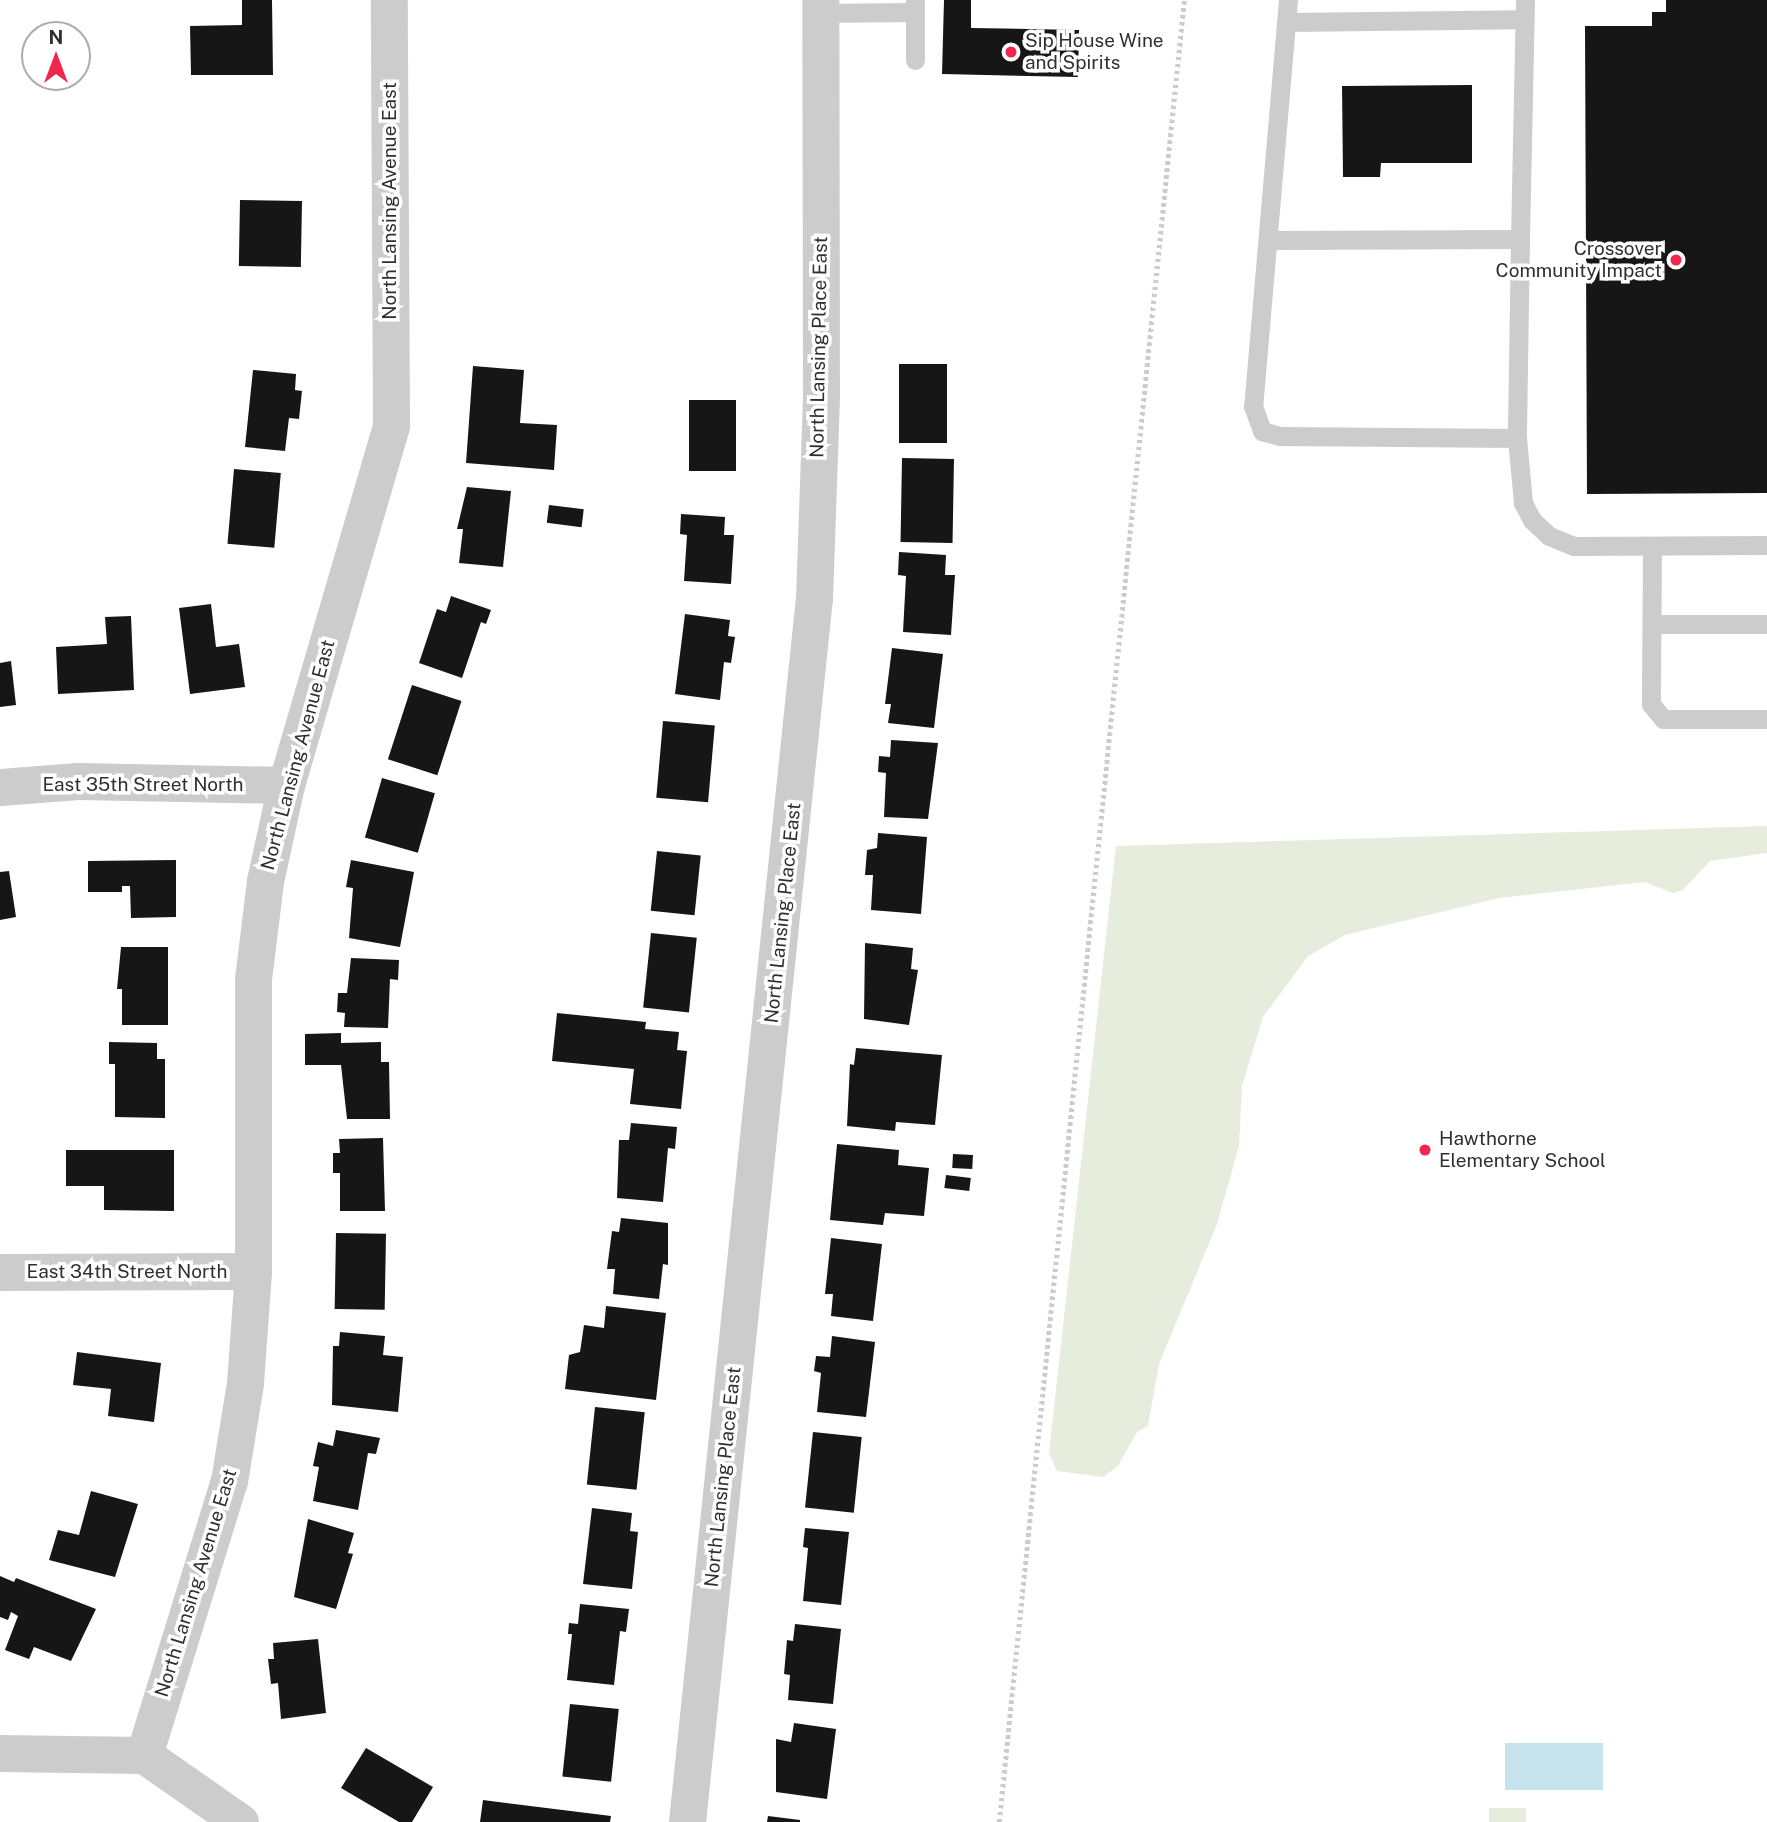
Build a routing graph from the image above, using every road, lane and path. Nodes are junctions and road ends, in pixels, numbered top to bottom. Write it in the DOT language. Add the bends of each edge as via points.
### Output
graph roads {
  1 [pos="389,0"];
  2 [pos="1184,0"];
  3 [pos="1288,0"];
  4 [pos="820,6"];
  5 [pos="915,6"];
  6 [pos="1523,10"];
  7 [pos="1287,22"];
  8 [pos="915,60"];
  9 [pos="1520,239"];
  10 [pos="1268,240"];
  11 [pos="1517,438"];
  12 [pos="1652,545"];
  13 [pos="1767,545"];
  14 [pos="1652,624"];
  15 [pos="1767,624"];
  16 [pos="1767,719"];
  17 [pos="286,785"];
  18 [pos="0,788"];
  19 [pos="253,1271"];
  20 [pos="0,1272"];
  21 [pos="0,1754"];
  22 [pos="144,1755"];
  23 [pos="240,1822"];
  24 [pos="687,1822"];
  25 [pos="999,1822"];
  1 -- 17 [label="street, North Lansing Avenue East" via="391,425"];
  2 -- 25 [label="path"];
  3 -- 7 [label="lane"];
  4 -- 5 [label="lane"];
  4 -- 24 [label="street, North Lansing Place East" via="821,394 814,598"];
  5 -- 8 [label="lane"];
  6 -- 7 [label="lane"];
  6 -- 9 [label="lane"];
  7 -- 10 [label="lane"];
  9 -- 10 [label="lane"];
  9 -- 11 [label="lane"];
  10 -- 11 [label="lane" via="1254,406 1254,420 1262,431 1280,436"];
  11 -- 12 [label="lane" via="1523,503 1549,536 1574,545"];
  12 -- 13 [label="lane"];
  12 -- 14 [label="lane"];
  14 -- 15 [label="lane"];
  14 -- 16 [label="lane" via="1651,704 1663,719"];
  17 -- 18 [label="street, East 35th Street North" via="78,781"];
  17 -- 19 [label="street, North Lansing Avenue East" via="265,881 253,979"];
  19 -- 20 [label="street, East 34th Street North"];
  19 -- 22 [label="street, North Lansing Avenue East" via="244,1383 229,1481"];
  21 -- 22 [label="street"];
  22 -- 23 [label="street"];
}
